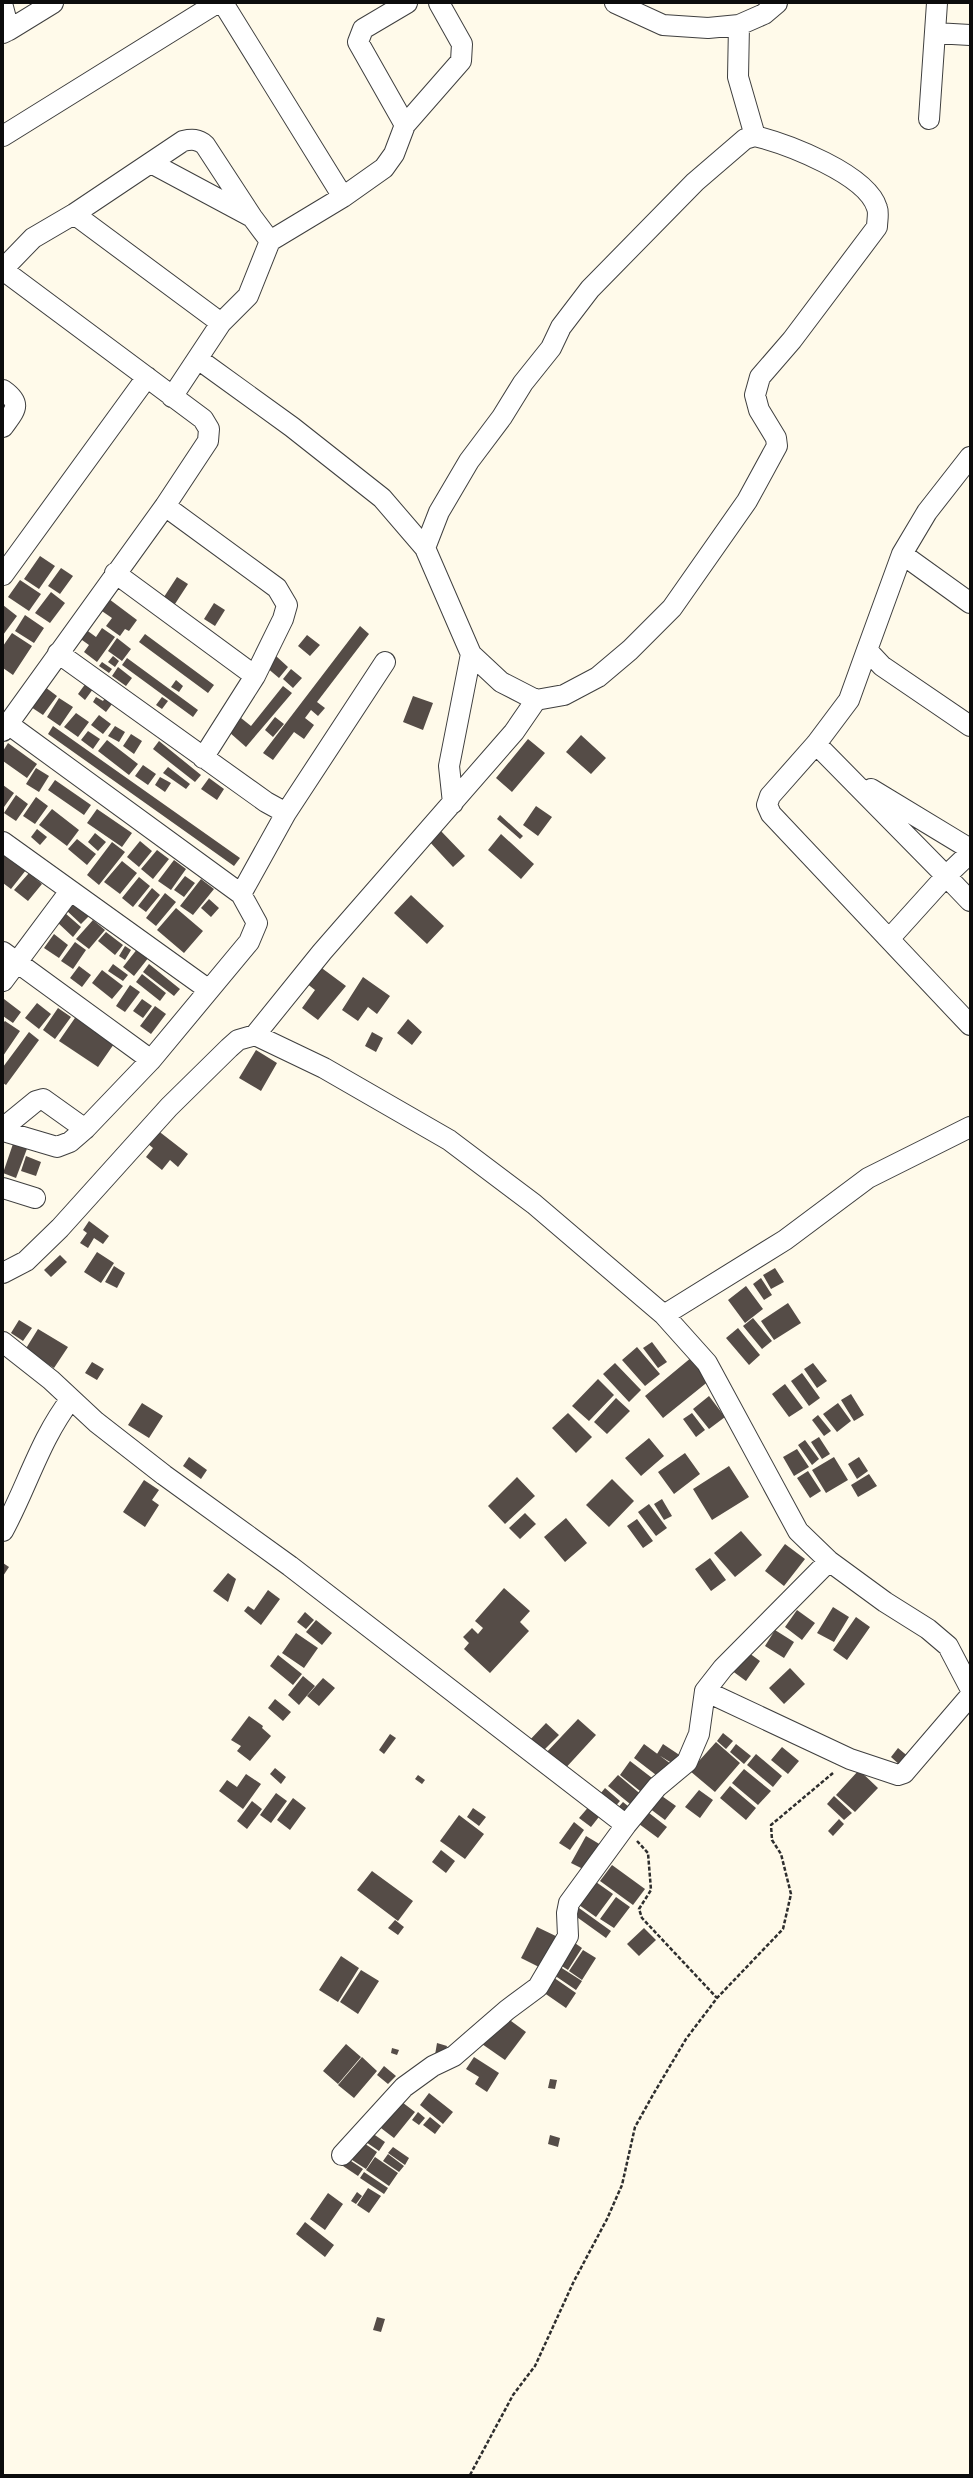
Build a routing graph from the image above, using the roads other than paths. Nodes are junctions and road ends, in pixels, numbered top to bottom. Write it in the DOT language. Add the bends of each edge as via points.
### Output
graph roads {
  1 [pos="53,3"];
  2 [pos="217,3"];
  3 [pos="223,3"];
  4 [pos="407,3"];
  5 [pos="439,3"];
  6 [pos="615,3"];
  7 [pos="777,3"];
  8 [pos="937,3"];
  9 [pos="3,8"];
  10 [pos="739,26"];
  11 [pos="6,31"];
  12 [pos="935,33"];
  13 [pos="970,36"];
  14 [pos="929,119"];
  15 [pos="405,125"];
  16 [pos="3,136"];
  17 [pos="755,136"];
  18 [pos="151,163"];
  19 [pos="343,198"];
  20 [pos="74,214"];
  21 [pos="252,217"];
  22 [pos="270,241"];
  23 [pos="3,269"];
  24 [pos="221,322"];
  25 [pos="198,359"];
  26 [pos="147,377"];
  27 [pos="3,390"];
  28 [pos="172,397"];
  29 [pos="3,427"];
  30 [pos="970,457"];
  31 [pos="963,481"];
  32 [pos="165,506"];
  33 [pos="425,548"];
  34 [pos="902,554"];
  35 [pos="115,573"];
  36 [pos="3,575"];
  37 [pos="970,603"];
  38 [pos="867,650"];
  39 [pos="58,653"];
  40 [pos="471,654"];
  41 [pos="385,662"];
  42 [pos="255,676"];
  43 [pos="536,700"];
  44 [pos="970,726"];
  45 [pos="6,728"];
  46 [pos="816,744"];
  47 [pos="203,758"];
  48 [pos="846,774"];
  49 [pos="453,803"];
  50 [pos="286,814"];
  51 [pos="3,842"];
  52 [pos="970,849"];
  53 [pos="970,853"];
  54 [pos="946,876"];
  55 [pos="70,891"];
  56 [pos="241,894"];
  57 [pos="970,901"];
  58 [pos="890,938"];
  59 [pos="10,957"];
  60 [pos="3,981"];
  61 [pos="209,990"];
  62 [pos="970,1025"];
  63 [pos="255,1035"];
  64 [pos="151,1060"];
  65 [pos="970,1127"];
  66 [pos="3,1128"];
  67 [pos="85,1129"];
  68 [pos="3,1131"];
  69 [pos="5,1194"];
  70 [pos="35,1198"];
  71 [pos="3,1273"];
  72 [pos="664,1315"];
  73 [pos="3,1342"];
  74 [pos="71,1398"];
  75 [pos="3,1530"];
  76 [pos="829,1561"];
  77 [pos="970,1688"];
  78 [pos="706,1691"];
  79 [pos="970,1696"];
  80 [pos="625,1827"];
  81 [pos="342,2155"];
  1 -- 11 [label="street"];
  2 -- 16 [label="street"];
  3 -- 19 [label="street"];
  4 -- 15 [label="street" via="363,29 358,42"];
  5 -- 15 [label="street" via="462,44 461,61"];
  6 -- 10 [label="street" via="663,26"];
  7 -- 10 [label="street" via="764,14"];
  8 -- 12 [label="street"];
  9 -- 11 [label="street"];
  10 -- 17 [label="street" via="738,77"];
  12 -- 13 [label="street"];
  12 -- 14 [label="street"];
  15 -- 19 [label="street" via="394,154 384,168"];
  17 -- 33 [label="street" via="745,139 695,182 590,289 469,462 439,512"];
  17 -- 43 [label="street" via="798,149 849,177 867,191 878,209 877,227 792,340 760,377 755,395 759,410 776,438 776,446 747,501 707,560 672,608 630,650 598,677 564,695"];
  18 -- 20 [label="street"];
  18 -- 21 [label="street"];
  18 -- 21 [label="street" via="183,142 199,141 205,145"];
  19 -- 22 [label="street"];
  20 -- 23 [label="street" via="33,238"];
  20 -- 24 [label="street"];
  21 -- 22 [label="street"];
  22 -- 24 [label="street" via="248,296"];
  23 -- 26 [label="street"];
  24 -- 25 [label="street"];
  25 -- 28 [label="street"];
  25 -- 33 [label="street" via="292,427 382,498"];
  26 -- 28 [label="street"];
  26 -- 36 [label="street"];
  27 -- 29 [label="street" via="16,403"];
  28 -- 32 [label="street" via="203,419 209,429 208,441"];
  30 -- 31 [label="street"];
  31 -- 34 [label="street" via="927,512"];
  32 -- 35 [label="street"];
  32 -- 42 [label="street" via="278,588 284,596 286,610"];
  33 -- 40 [label="street"];
  34 -- 37 [label="street"];
  34 -- 38 [label="street"];
  35 -- 39 [label="street"];
  35 -- 42 [label="street"];
  38 -- 44 [label="street" via="882,666"];
  38 -- 46 [label="street" via="849,700"];
  39 -- 45 [label="street"];
  39 -- 47 [label="street"];
  40 -- 43 [label="street" via="501,682"];
  40 -- 49 [label="street" via="449,766"];
  41 -- 50 [label="street"];
  42 -- 47 [label="street"];
  43 -- 49 [label="street" via="514,732"];
  45 -- 56 [label="street"];
  46 -- 48 [label="street"];
  46 -- 58 [label="street" via="770,796 767,805 771,814"];
  47 -- 50 [label="street"];
  48 -- 52 [label="street"];
  48 -- 54 [label="street"];
  49 -- 63 [label="street" via="322,952"];
  50 -- 56 [label="street"];
  51 -- 55 [label="street"];
  53 -- 54 [label="street"];
  54 -- 57 [label="street"];
  54 -- 58 [label="street"];
  55 -- 59 [label="street"];
  55 -- 61 [label="street"];
  56 -- 61 [label="street" via="255,916 255,933"];
  58 -- 62 [label="street"];
  59 -- 60 [label="street"];
  59 -- 64 [label="street"];
  61 -- 64 [label="street"];
  63 -- 71 [label="street" via="238,1040 229,1048 169,1107 60,1228 26,1261"];
  63 -- 72 [label="street" via="324,1068 449,1140 534,1204"];
  64 -- 67 [label="street"];
  65 -- 72 [label="street" via="868,1178 785,1240"];
  66 -- 67 [label="street" via="36,1101 43,1099"];
  67 -- 68 [label="street" via="70,1142 57,1147"];
  69 -- 70 [label="street"];
  72 -- 76 [label="street" via="707,1363 798,1531"];
  73 -- 74 [label="street"];
  74 -- 75 [label="street" via="39,1450"];
  74 -- 80 [label="street" via="96,1422 164,1475 290,1566"];
  76 -- 77 [label="street" via="948,1646"];
  76 -- 78 [label="street" via="723,1668"];
  78 -- 79 [label="street" via="850,1759 893,1774 904,1774"];
  78 -- 80 [label="street" via="699,1734 686,1762 657,1787"];
  80 -- 81 [label="street" via="569,1903 568,1936 538,1987 454,2056 433,2066 404,2087"];
}
